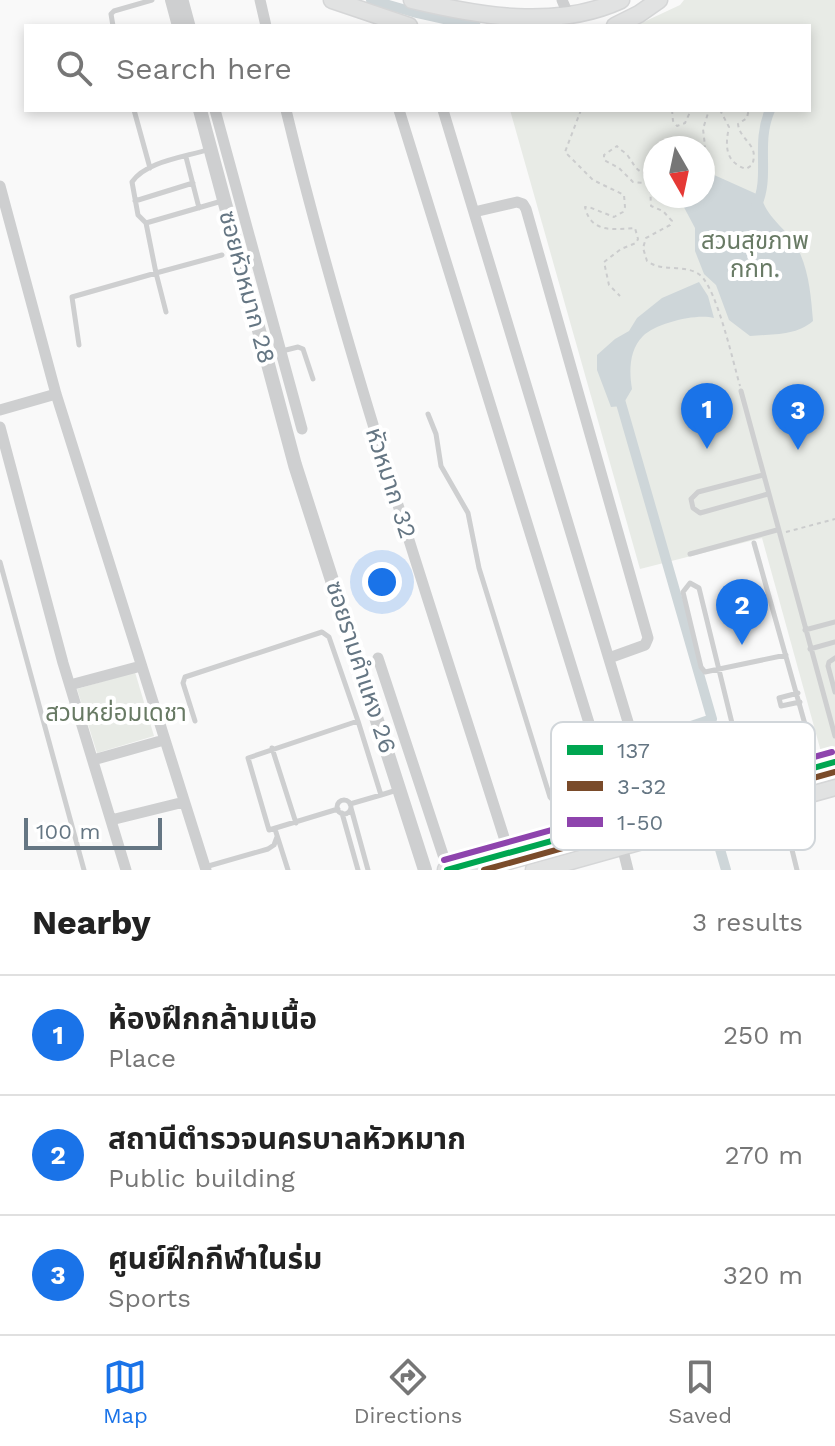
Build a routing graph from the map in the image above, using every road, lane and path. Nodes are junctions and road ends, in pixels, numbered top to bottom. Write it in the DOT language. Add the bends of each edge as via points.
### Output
graph roads {
  1 [pos="152,0"];
  2 [pos="172,0"];
  3 [pos="183,0"];
  4 [pos="260,0"];
  5 [pos="332,0"];
  6 [pos="412,0"];
  7 [pos="621,0"];
  8 [pos="659,0"];
  9 [pos="431,2"];
  10 [pos="565,13"];
  11 [pos="535,22"];
  12 [pos="113,24"];
  13 [pos="178,24"];
  14 [pos="189,24"];
  15 [pos="266,24"];
  16 [pos="398,24"];
  17 [pos="619,24"];
  18 [pos="135,112"];
  19 [pos="201,112"];
  20 [pos="216,112"];
  21 [pos="286,112"];
  22 [pos="400,112"];
  23 [pos="444,112"];
  24 [pos="580,112"];
  25 [pos="672,112"];
  26 [pos="690,112"];
  27 [pos="708,112"];
  28 [pos="721,112"];
  29 [pos="750,112"];
  30 [pos="704,136"];
  31 [pos="211,149"];
  32 [pos="186,157"];
  33 [pos="150,168"];
  34 [pos="643,173"];
  35 [pos="193,183"];
  36 [pos="643,183"];
  37 [pos="0,186"];
  38 [pos="224,200"];
  39 [pos="135,201"];
  40 [pos="199,208"];
  41 [pos="656,208"];
  42 [pos="474,212"];
  43 [pos="146,223"];
  44 [pos="222,255"];
  45 [pos="156,273"];
  46 [pos="620,296"];
  47 [pos="166,312"];
  48 [pos="79,345"];
  49 [pos="282,351"];
  50 [pos="313,379"];
  51 [pos="741,391"];
  52 [pos="56,394"];
  53 [pos="0,410"];
  54 [pos="428,414"];
  55 [pos="0,427"];
  56 [pos="302,429"];
  57 [pos="295,465"];
  58 [pos="763,475"];
  59 [pos="768,494"];
  60 [pos="835,519"];
  61 [pos="778,532"];
  62 [pos="754,543"];
  63 [pos="690,554"];
  64 [pos="0,562"];
  65 [pos="835,622"];
  66 [pos="805,630"];
  67 [pos="835,642"];
  68 [pos="810,649"];
  69 [pos="786,655"];
  70 [pos="378,658"];
  71 [pos="609,658"];
  72 [pos="835,658"];
  73 [pos="141,666"];
  74 [pos="720,671"];
  75 [pos="834,682"];
  76 [pos="70,685"];
  77 [pos="835,692"];
  78 [pos="798,693"];
  79 [pos="800,702"];
  80 [pos="195,721"];
  81 [pos="358,721"];
  82 [pos="589,722"];
  83 [pos="628,722"];
  84 [pos="732,722"];
  85 [pos="805,722"];
  86 [pos="835,736"];
  87 [pos="164,740"];
  88 [pos="815,746"];
  89 [pos="272,748"];
  90 [pos="93,760"];
  91 [pos="829,766"];
  92 [pos="831,784"];
  93 [pos="401,789"];
  94 [pos="381,795"];
  95 [pos="551,798"];
  96 [pos="184,802"];
  97 [pos="351,806"];
  98 [pos="340,811"];
  99 [pos="111,820"];
  100 [pos="296,823"];
  101 [pos="275,829"];
  102 [pos="277,837"];
  103 [pos="551,844"];
  104 [pos="551,847"];
  105 [pos="557,850"];
  106 [pos="608,850"];
  107 [pos="623,850"];
  108 [pos="792,850"];
  109 [pos="507,862"];
  110 [pos="202,869"];
  111 [pos="540,869"];
  112 [pos="84,870"];
  113 [pos="126,870"];
  114 [pos="288,870"];
  115 [pos="358,870"];
  116 [pos="368,870"];
  117 [pos="425,870"];
  118 [pos="448,870"];
  119 [pos="472,870"];
  120 [pos="628,870"];
  121 [pos="797,870"];
  1 -- 12 [label="lane" via="114,11"];
  2 -- 13 [label="street"];
  3 -- 14 [label="street"];
  4 -- 15 [label="street"];
  5 -- 16 [label="main road"];
  6 -- 9 [label="main road"];
  7 -- 10 [label="main road"];
  8 -- 17 [label="main road"];
  9 -- 11 [label="main road"];
  10 -- 11 [label="main road"];
  18 -- 33 [label="lane"];
  19 -- 31 [label="street, ซอยหัวหมาก 28"];
  20 -- 49 [label="street"];
  21 -- 109 [label="street, หัวหมาก 32" via="359,383"];
  22 -- 82 [label="street"];
  23 -- 42 [label="street"];
  24 -- 46 [label="path" via="565,152 593,180 624,195 625,207 614,217 589,207 586,213 607,231 635,228 638,239 604,262 609,285"];
  25 -- 26 [label="path" via="680,126"];
  27 -- 30 [label="path"];
  28 -- 29 [label="path" via="729,127 728,155 746,169 754,153 737,128"];
  31 -- 32 [label="lane"];
  31 -- 38 [label="street, ซอยหัวหมาก 28"];
  32 -- 33 [label="lane"];
  32 -- 35 [label="lane"];
  33 -- 39 [label="lane" via="132,182"];
  34 -- 36 [label="path" via="617,146 604,155 633,182"];
  35 -- 39 [label="lane"];
  35 -- 40 [label="lane"];
  37 -- 52 [label="street"];
  38 -- 40 [label="lane"];
  38 -- 57 [label="street, ซอยหัวหมาก 28"];
  39 -- 43 [label="lane"];
  40 -- 43 [label="lane"];
  41 -- 51 [label="path" via="672,221 646,238 647,261 698,274 710,289"];
  42 -- 71 [label="street"];
  42 -- 71 [label="street" via="517,202 526,209 648,638 645,645"];
  43 -- 45 [label="lane"];
  44 -- 45 [label="lane"];
  45 -- 47 [label="lane"];
  45 -- 48 [label="lane" via="72,297"];
  49 -- 50 [label="lane" via="303,349"];
  49 -- 56 [label="street"];
  51 -- 58 [label="lane"];
  52 -- 53 [label="street"];
  52 -- 73 [label="street"];
  54 -- 95 [label="lane" via="441,466 468,513 479,568"];
  55 -- 76 [label="street"];
  57 -- 93 [label="street, ซอยรามคำแหง 26"];
  58 -- 59 [label="lane"];
  58 -- 59 [label="lane" via="698,492 691,499 693,508 700,513"];
  59 -- 61 [label="lane"];
  60 -- 61 [label="path"];
  61 -- 63 [label="lane"];
  61 -- 66 [label="lane"];
  62 -- 69 [label="lane"];
  64 -- 112 [label="lane"];
  65 -- 66 [label="lane"];
  66 -- 68 [label="lane"];
  67 -- 68 [label="lane"];
  68 -- 86 [label="lane"];
  69 -- 74 [label="lane"];
  69 -- 78 [label="lane"];
  70 -- 118 [label="street"];
  71 -- 83 [label="street"];
  72 -- 75 [label="lane" via="829,662"];
  73 -- 76 [label="street"];
  73 -- 87 [label="street"];
  74 -- 74 [label="lane" via="699,588 690,583 683,592 701,667 708,673"];
  74 -- 84 [label="lane"];
  75 -- 77 [label="lane"];
  76 -- 90 [label="street"];
  78 -- 79 [label="lane"];
  78 -- 79 [label="lane" via="779,698 781,706"];
  79 -- 85 [label="lane"];
  80 -- 81 [label="lane" via="185,677 322,632 329,637"];
  81 -- 89 [label="lane"];
  81 -- 94 [label="lane"];
  87 -- 90 [label="street"];
  87 -- 96 [label="street"];
  88 -- 91 [label="lane"];
  89 -- 100 [label="lane"];
  89 -- 101 [label="lane" via="251,755 248,762 268,829"];
  90 -- 99 [label="street"];
  91 -- 92 [label="main road"];
  93 -- 94 [label="lane"];
  93 -- 117 [label="street, ซอยรามคำแหง 26"];
  94 -- 97 [label="lane"];
  96 -- 99 [label="street"];
  96 -- 110 [label="street"];
  97 -- 98 [label="lane" via="347,813"];
  97 -- 98 [label="lane" via="342,801"];
  97 -- 116 [label="lane"];
  98 -- 100 [label="lane"];
  98 -- 115 [label="lane"];
  99 -- 113 [label="street"];
  100 -- 101 [label="lane"];
  101 -- 102 [label="lane"];
  102 -- 110 [label="lane" via="272,848"];
  102 -- 114 [label="lane"];
  103 -- 109 [label="main road"];
  104 -- 119 [label="main road, bridge"];
  105 -- 109 [label="main road"];
  106 -- 111 [label="main road"];
  107 -- 120 [label="street"];
  108 -- 121 [label="lane"];
  109 -- 118 [label="main road"];
}
